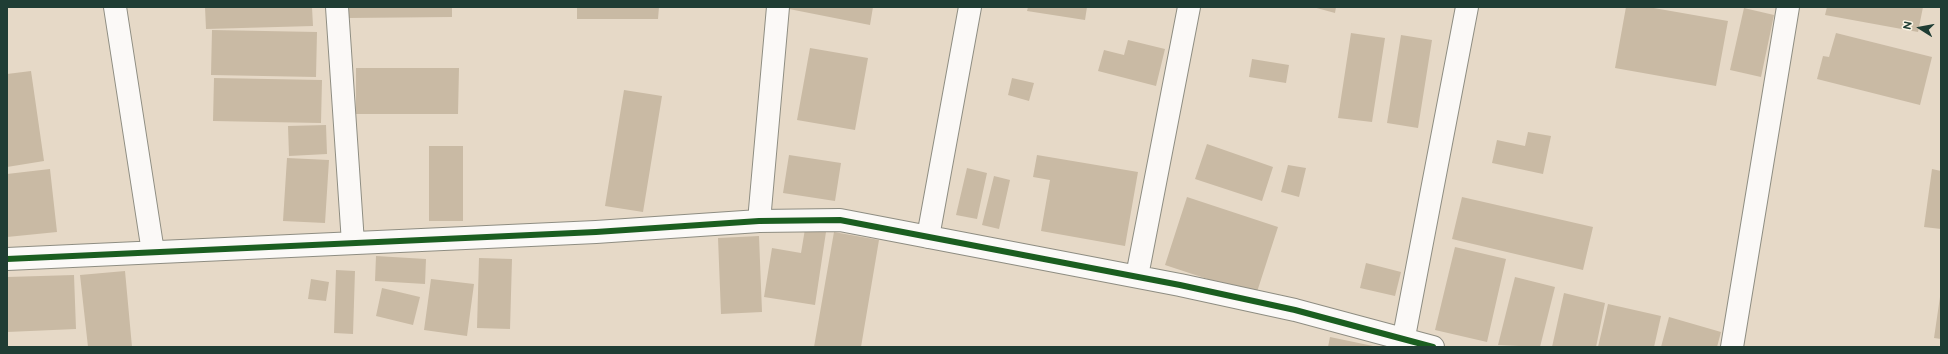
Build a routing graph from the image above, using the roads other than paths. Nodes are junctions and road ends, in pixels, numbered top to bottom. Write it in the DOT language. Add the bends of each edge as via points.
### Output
graph roads {
  1 [pos="115,7"];
  2 [pos="337,7"];
  3 [pos="778,7"];
  4 [pos="970,7"];
  5 [pos="1189,7"];
  6 [pos="1467,7"];
  7 [pos="1788,7"];
  8 [pos="759,222"];
  9 [pos="928,237"];
  10 [pos="353,243"];
  11 [pos="153,252"];
  12 [pos="7,259"];
  13 [pos="1137,276"];
  14 [pos="1403,343"];
  15 [pos="1433,347"];
  16 [pos="1732,347"];
  1 -- 11 [label="street"];
  2 -- 10 [label="street"];
  3 -- 8 [label="street"];
  4 -- 9 [label="street"];
  5 -- 13 [label="street"];
  6 -- 14 [label="street"];
  7 -- 16 [label="street"];
  8 -- 9 [label="street" via="840,220"];
  8 -- 10 [label="street"];
  9 -- 13 [label="street"];
  10 -- 11 [label="street"];
  11 -- 12 [label="street"];
  13 -- 14 [label="street" via="1295,310"];
  14 -- 15 [label="street"];
}
